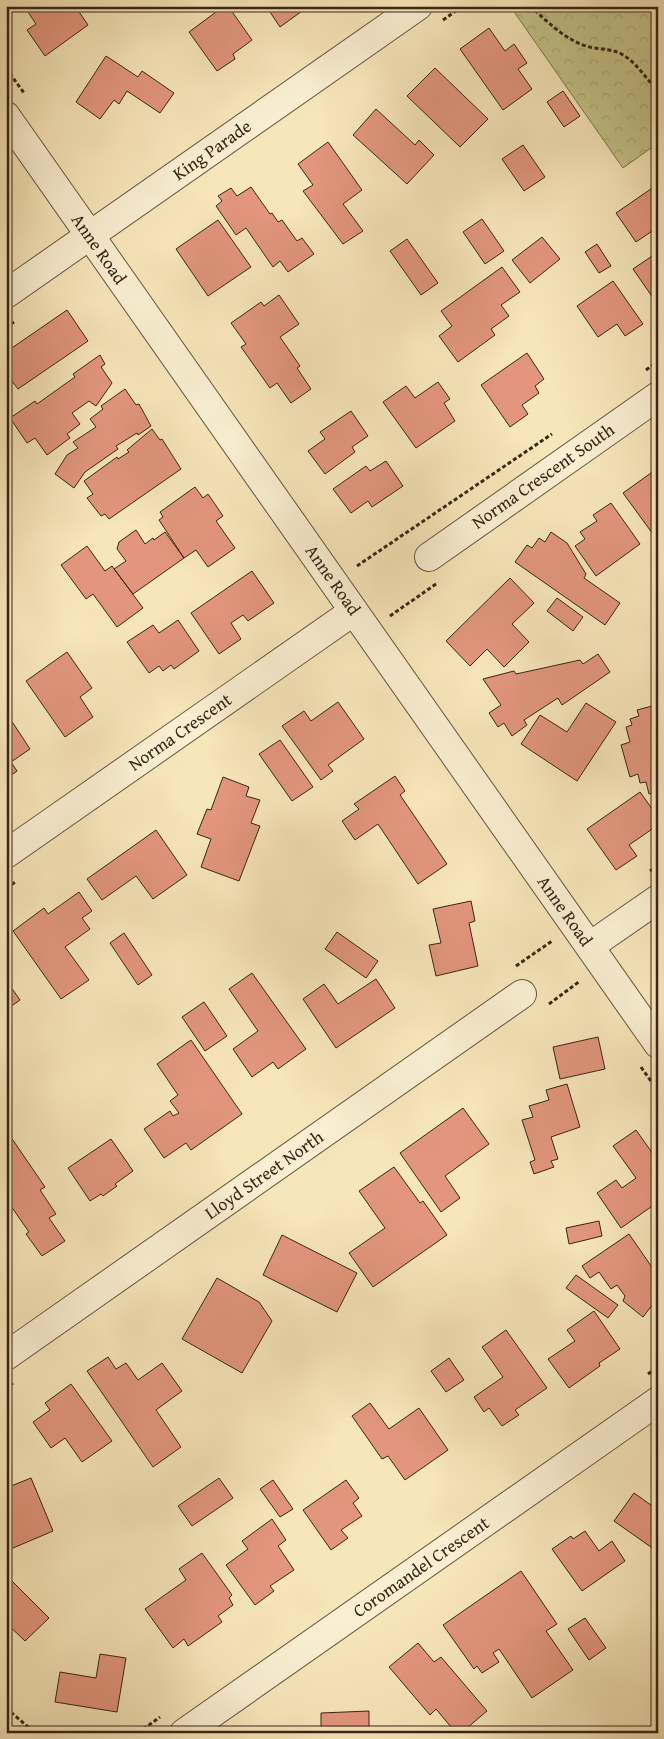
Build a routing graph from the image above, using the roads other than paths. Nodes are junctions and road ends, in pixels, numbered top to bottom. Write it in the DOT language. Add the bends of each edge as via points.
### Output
graph roads {
  1 [pos="418,6"];
  2 [pos="6,116"];
  3 [pos="90,236"];
  4 [pos="6,294"];
  5 [pos="658,396"];
  6 [pos="429,557"];
  7 [pos="354,611"];
  8 [pos="6,854"];
  9 [pos="658,898"];
  10 [pos="590,946"];
  11 [pos="522,994"];
  12 [pos="658,1044"];
  13 [pos="6,1356"];
  14 [pos="658,1401"];
  15 [pos="184,1733"];
  1 -- 3 [label="street, King Parade"];
  2 -- 3 [label="street, Anne Road"];
  3 -- 4 [label="street, King Parade"];
  3 -- 7 [label="street, Anne Road"];
  5 -- 6 [label="street, Norma Crescent South"];
  7 -- 8 [label="street, Norma Crescent"];
  7 -- 10 [label="street, Anne Road"];
  9 -- 10 [label="street"];
  10 -- 12 [label="street, Anne Road"];
  11 -- 13 [label="street, Lloyd Street North"];
  14 -- 15 [label="street, Coromandel Crescent"];
}
